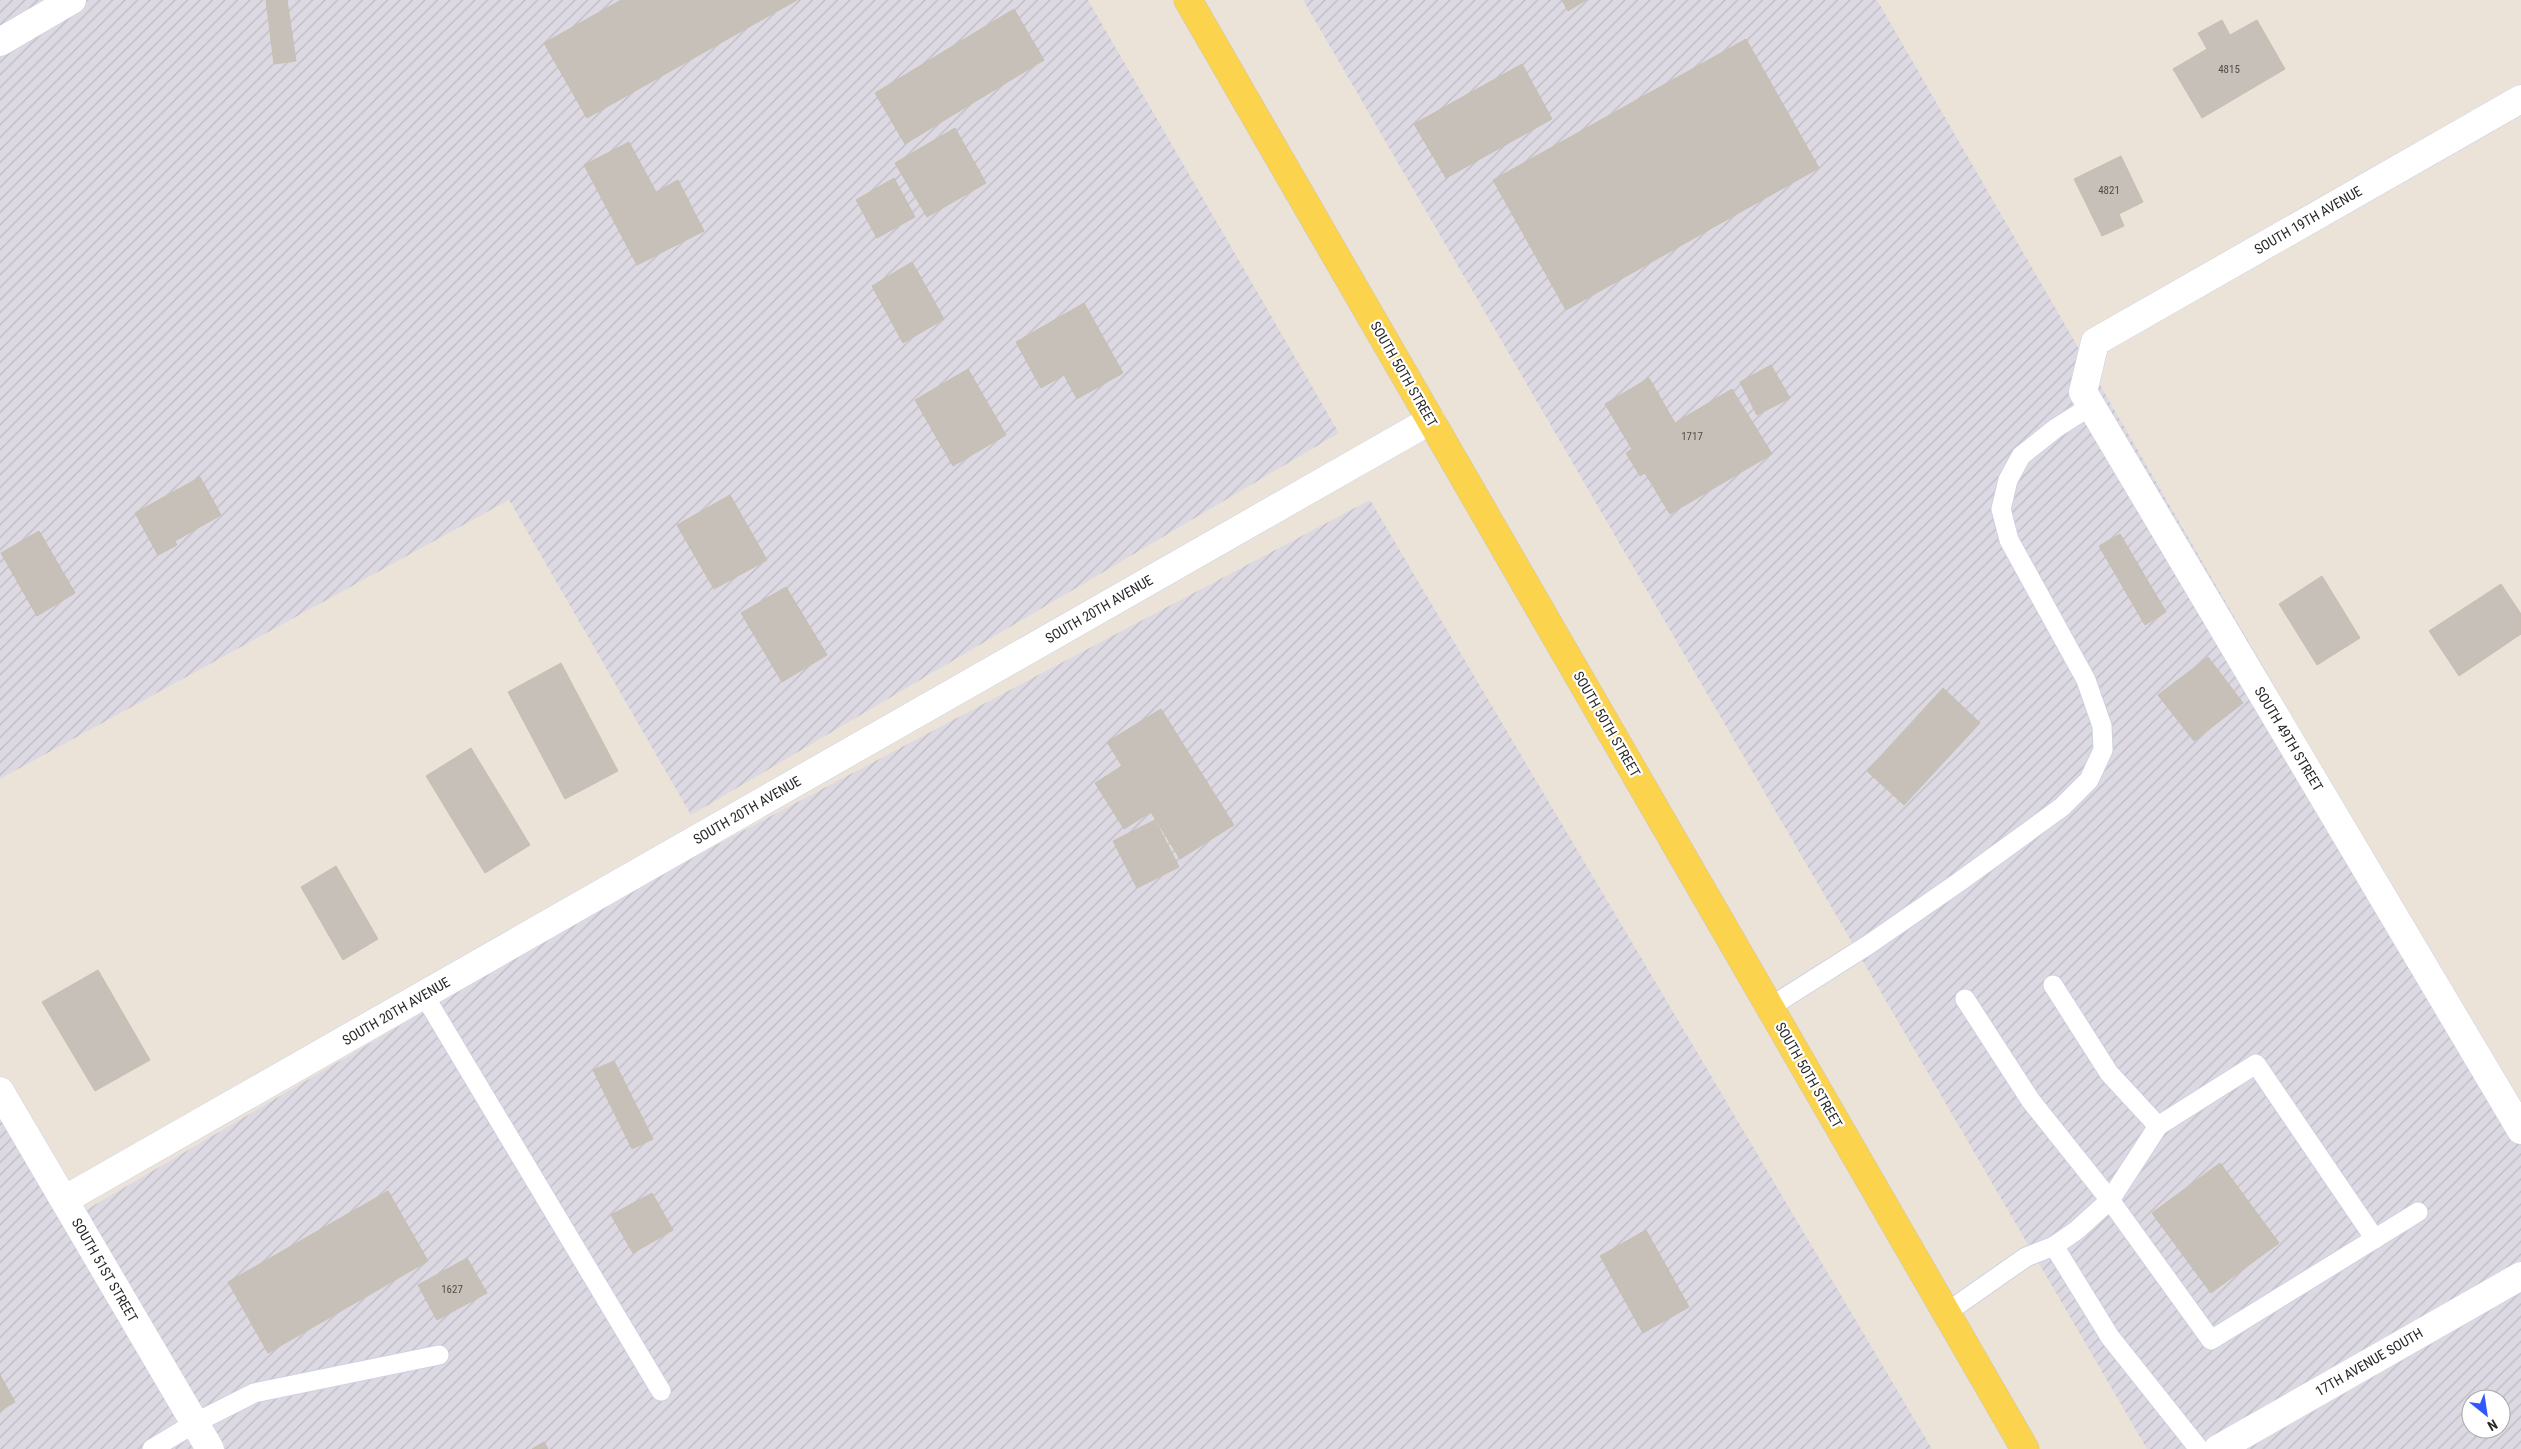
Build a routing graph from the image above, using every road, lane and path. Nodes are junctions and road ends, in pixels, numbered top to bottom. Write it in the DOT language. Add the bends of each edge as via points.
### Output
graph roads {
  1 [pos="72,0"];
  2 [pos="1188,0"];
  3 [pos="0,42"];
  4 [pos="2521,99"];
  5 [pos="2095,342"];
  6 [pos="2091,406"];
  7 [pos="1431,420"];
  8 [pos="2053,985"];
  9 [pos="424,995"];
  10 [pos="1965,1000"];
  11 [pos="1770,1007"];
  12 [pos="0,1091"];
  13 [pos="2158,1126"];
  14 [pos="2521,1130"];
  15 [pos="64,1200"];
  16 [pos="2110,1200"];
  17 [pos="2418,1212"];
  18 [pos="2374,1239"];
  19 [pos="2054,1246"];
  20 [pos="2521,1276"];
  21 [pos="1946,1313"];
  22 [pos="438,1355"];
  23 [pos="661,1391"];
  24 [pos="194,1423"];
  25 [pos="152,1449"];
  26 [pos="210,1449"];
  27 [pos="2025,1449"];
  28 [pos="2199,1449"];
  29 [pos="2218,1449"];
  1 -- 3 [label="street"];
  2 -- 7 [label="main road, SOUTH 50TH STREET"];
  4 -- 5 [label="street, SOUTH 19TH AVENUE"];
  5 -- 6 [label="street, SOUTH 49TH STREET" via="2083,392"];
  6 -- 11 [label="lane" via="2021,456 2008,480 2001,509 2009,540 2086,680 2102,726 2103,750 2089,780 2062,807 1959,882"];
  6 -- 14 [label="street, SOUTH 49TH STREET"];
  7 -- 9 [label="street, SOUTH 20TH AVENUE"];
  7 -- 11 [label="main road, SOUTH 50TH STREET"];
  8 -- 13 [label="lane" via="2110,1073"];
  9 -- 15 [label="street, SOUTH 20TH AVENUE"];
  9 -- 23 [label="lane"];
  10 -- 16 [label="lane" via="2031,1101"];
  11 -- 21 [label="main road, SOUTH 50TH STREET"];
  12 -- 15 [label="street, SOUTH 51ST STREET"];
  13 -- 16 [label="lane"];
  13 -- 18 [label="lane" via="2256,1064"];
  15 -- 24 [label="street, SOUTH 51ST STREET"];
  16 -- 18 [label="lane" via="2211,1340"];
  16 -- 19 [label="lane"];
  17 -- 18 [label="lane"];
  19 -- 21 [label="lane" via="2026,1257"];
  19 -- 28 [label="lane" via="2110,1337"];
  20 -- 29 [label="street, 17TH AVENUE SOUTH"];
  21 -- 27 [label="main road, SOUTH 50TH STREET"];
  22 -- 24 [label="lane" via="254,1393"];
  24 -- 25 [label="lane"];
  24 -- 26 [label="street, SOUTH 51ST STREET"];
}
